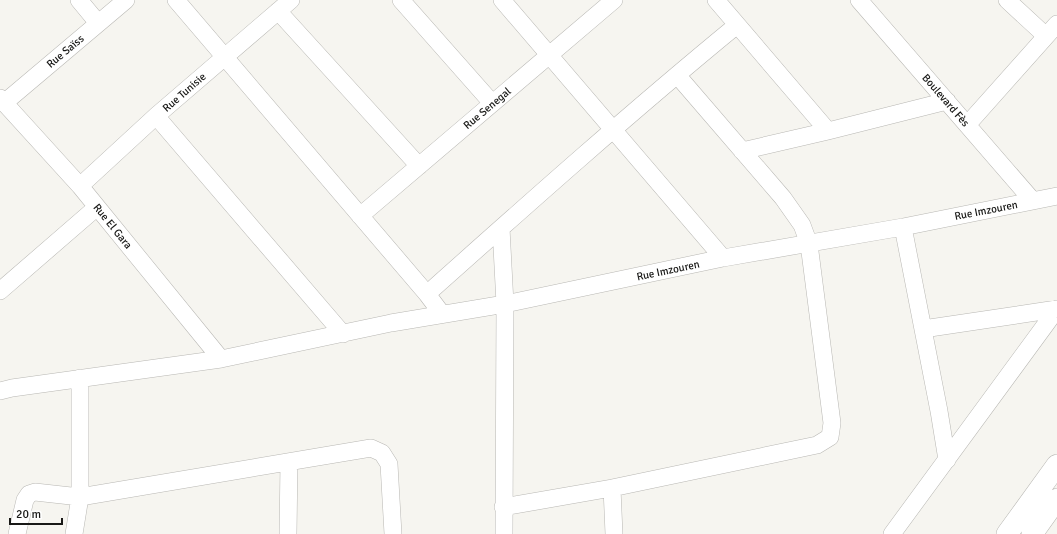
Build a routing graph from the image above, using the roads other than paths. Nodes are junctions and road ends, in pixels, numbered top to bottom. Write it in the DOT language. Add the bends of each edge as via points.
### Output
graph roads {
  1 [pos="79,0"];
  2 [pos="126,0"];
  3 [pos="176,0"];
  4 [pos="401,0"];
  5 [pos="502,0"];
  6 [pos="614,0"];
  7 [pos="716,0"];
  8 [pos="859,0"];
  9 [pos="1007,0"];
  10 [pos="284,5"];
  11 [pos="98,23"];
  12 [pos="737,25"];
  13 [pos="1051,30"];
  14 [pos="549,55"];
  15 [pos="224,57"];
  16 [pos="677,75"];
  17 [pos="2,100"];
  18 [pos="947,101"];
  19 [pos="492,103"];
  20 [pos="156,116"];
  21 [pos="967,125"];
  22 [pos="613,129"];
  23 [pos="828,131"];
  24 [pos="742,151"];
  25 [pos="419,166"];
  26 [pos="80,186"];
  27 [pos="1057,196"];
  28 [pos="1033,201"];
  29 [pos="97,207"];
  30 [pos="360,216"];
  31 [pos="903,227"];
  32 [pos="501,228"];
  33 [pos="809,244"];
  34 [pos="723,258"];
  35 [pos="0,291"];
  36 [pos="427,294"];
  37 [pos="505,304"];
  38 [pos="1057,309"];
  39 [pos="442,314"];
  40 [pos="923,329"];
  41 [pos="343,334"];
  42 [pos="221,359"];
  43 [pos="80,378"];
  44 [pos="0,391"];
  45 [pos="947,460"];
  46 [pos="290,462"];
  47 [pos="1057,466"];
  48 [pos="612,488"];
  49 [pos="80,497"];
  50 [pos="1057,499"];
  51 [pos="503,507"];
  52 [pos="17,534"];
  53 [pos="74,534"];
  54 [pos="288,534"];
  55 [pos="393,534"];
  56 [pos="504,534"];
  57 [pos="614,534"];
  58 [pos="892,534"];
  59 [pos="1007,534"];
  60 [pos="1032,534"];
  1 -- 11 [label="street"];
  2 -- 11 [label="street, Rue Saïss"];
  3 -- 15 [label="street"];
  4 -- 19 [label="street"];
  5 -- 14 [label="street"];
  6 -- 14 [label="street, Rue Senegal"];
  7 -- 12 [label="street"];
  8 -- 18 [label="street, Boulevard Fès"];
  9 -- 13 [label="street"];
  10 -- 15 [label="street, Rue Tunisie"];
  10 -- 25 [label="street"];
  11 -- 17 [label="street, Rue Saïss"];
  12 -- 16 [label="street"];
  12 -- 23 [label="street"];
  13 -- 21 [label="street"];
  14 -- 19 [label="street, Rue Senegal"];
  14 -- 22 [label="street"];
  15 -- 20 [label="street, Rue Tunisie"];
  15 -- 30 [label="street"];
  16 -- 22 [label="street"];
  16 -- 24 [label="street"];
  17 -- 26 [label="street, Rue El Gara"];
  18 -- 21 [label="street, Boulevard Fès"];
  18 -- 23 [label="street"];
  19 -- 25 [label="street, Rue Senegal"];
  20 -- 26 [label="street, Rue Tunisie"];
  20 -- 41 [label="street"];
  21 -- 28 [label="street, Boulevard Fès"];
  22 -- 32 [label="street"];
  22 -- 34 [label="street"];
  23 -- 24 [label="street"];
  24 -- 33 [label="street" via="783,198 802,225"];
  25 -- 30 [label="street, Rue Senegal"];
  26 -- 29 [label="street, Rue El Gara"];
  27 -- 28 [label="street, Rue Imzouren"];
  28 -- 31 [label="street, Rue Imzouren"];
  29 -- 35 [label="street"];
  29 -- 42 [label="street, Rue El Gara"];
  30 -- 36 [label="street"];
  31 -- 33 [label="street, Rue Imzouren"];
  31 -- 40 [label="street"];
  32 -- 36 [label="street"];
  32 -- 37 [label="street"];
  33 -- 34 [label="street, Rue Imzouren"];
  33 -- 48 [label="street" via="832,423 830,437 817,445"];
  34 -- 37 [label="street, Rue Imzouren"];
  36 -- 39 [label="street"];
  37 -- 39 [label="street, Rue Imzouren"];
  37 -- 51 [label="street"];
  38 -- 40 [label="street"];
  38 -- 45 [label="street"];
  39 -- 41 [label="street, Rue Imzouren"];
  40 -- 45 [label="street"];
  41 -- 42 [label="street, Rue Imzouren"];
  42 -- 43 [label="street, Rue Imzouren"];
  43 -- 44 [label="street, Rue Imzouren"];
  43 -- 49 [label="street"];
  45 -- 58 [label="street"];
  46 -- 49 [label="street"];
  46 -- 54 [label="street"];
  46 -- 55 [label="street" via="371,448 382,453 389,464"];
  47 -- 59 [label="street"];
  48 -- 51 [label="street"];
  48 -- 57 [label="street"];
  49 -- 52 [label="street" via="35,492 29,494 25,500"];
  49 -- 53 [label="street"];
  50 -- 60 [label="street"];
  51 -- 56 [label="street"];
}
